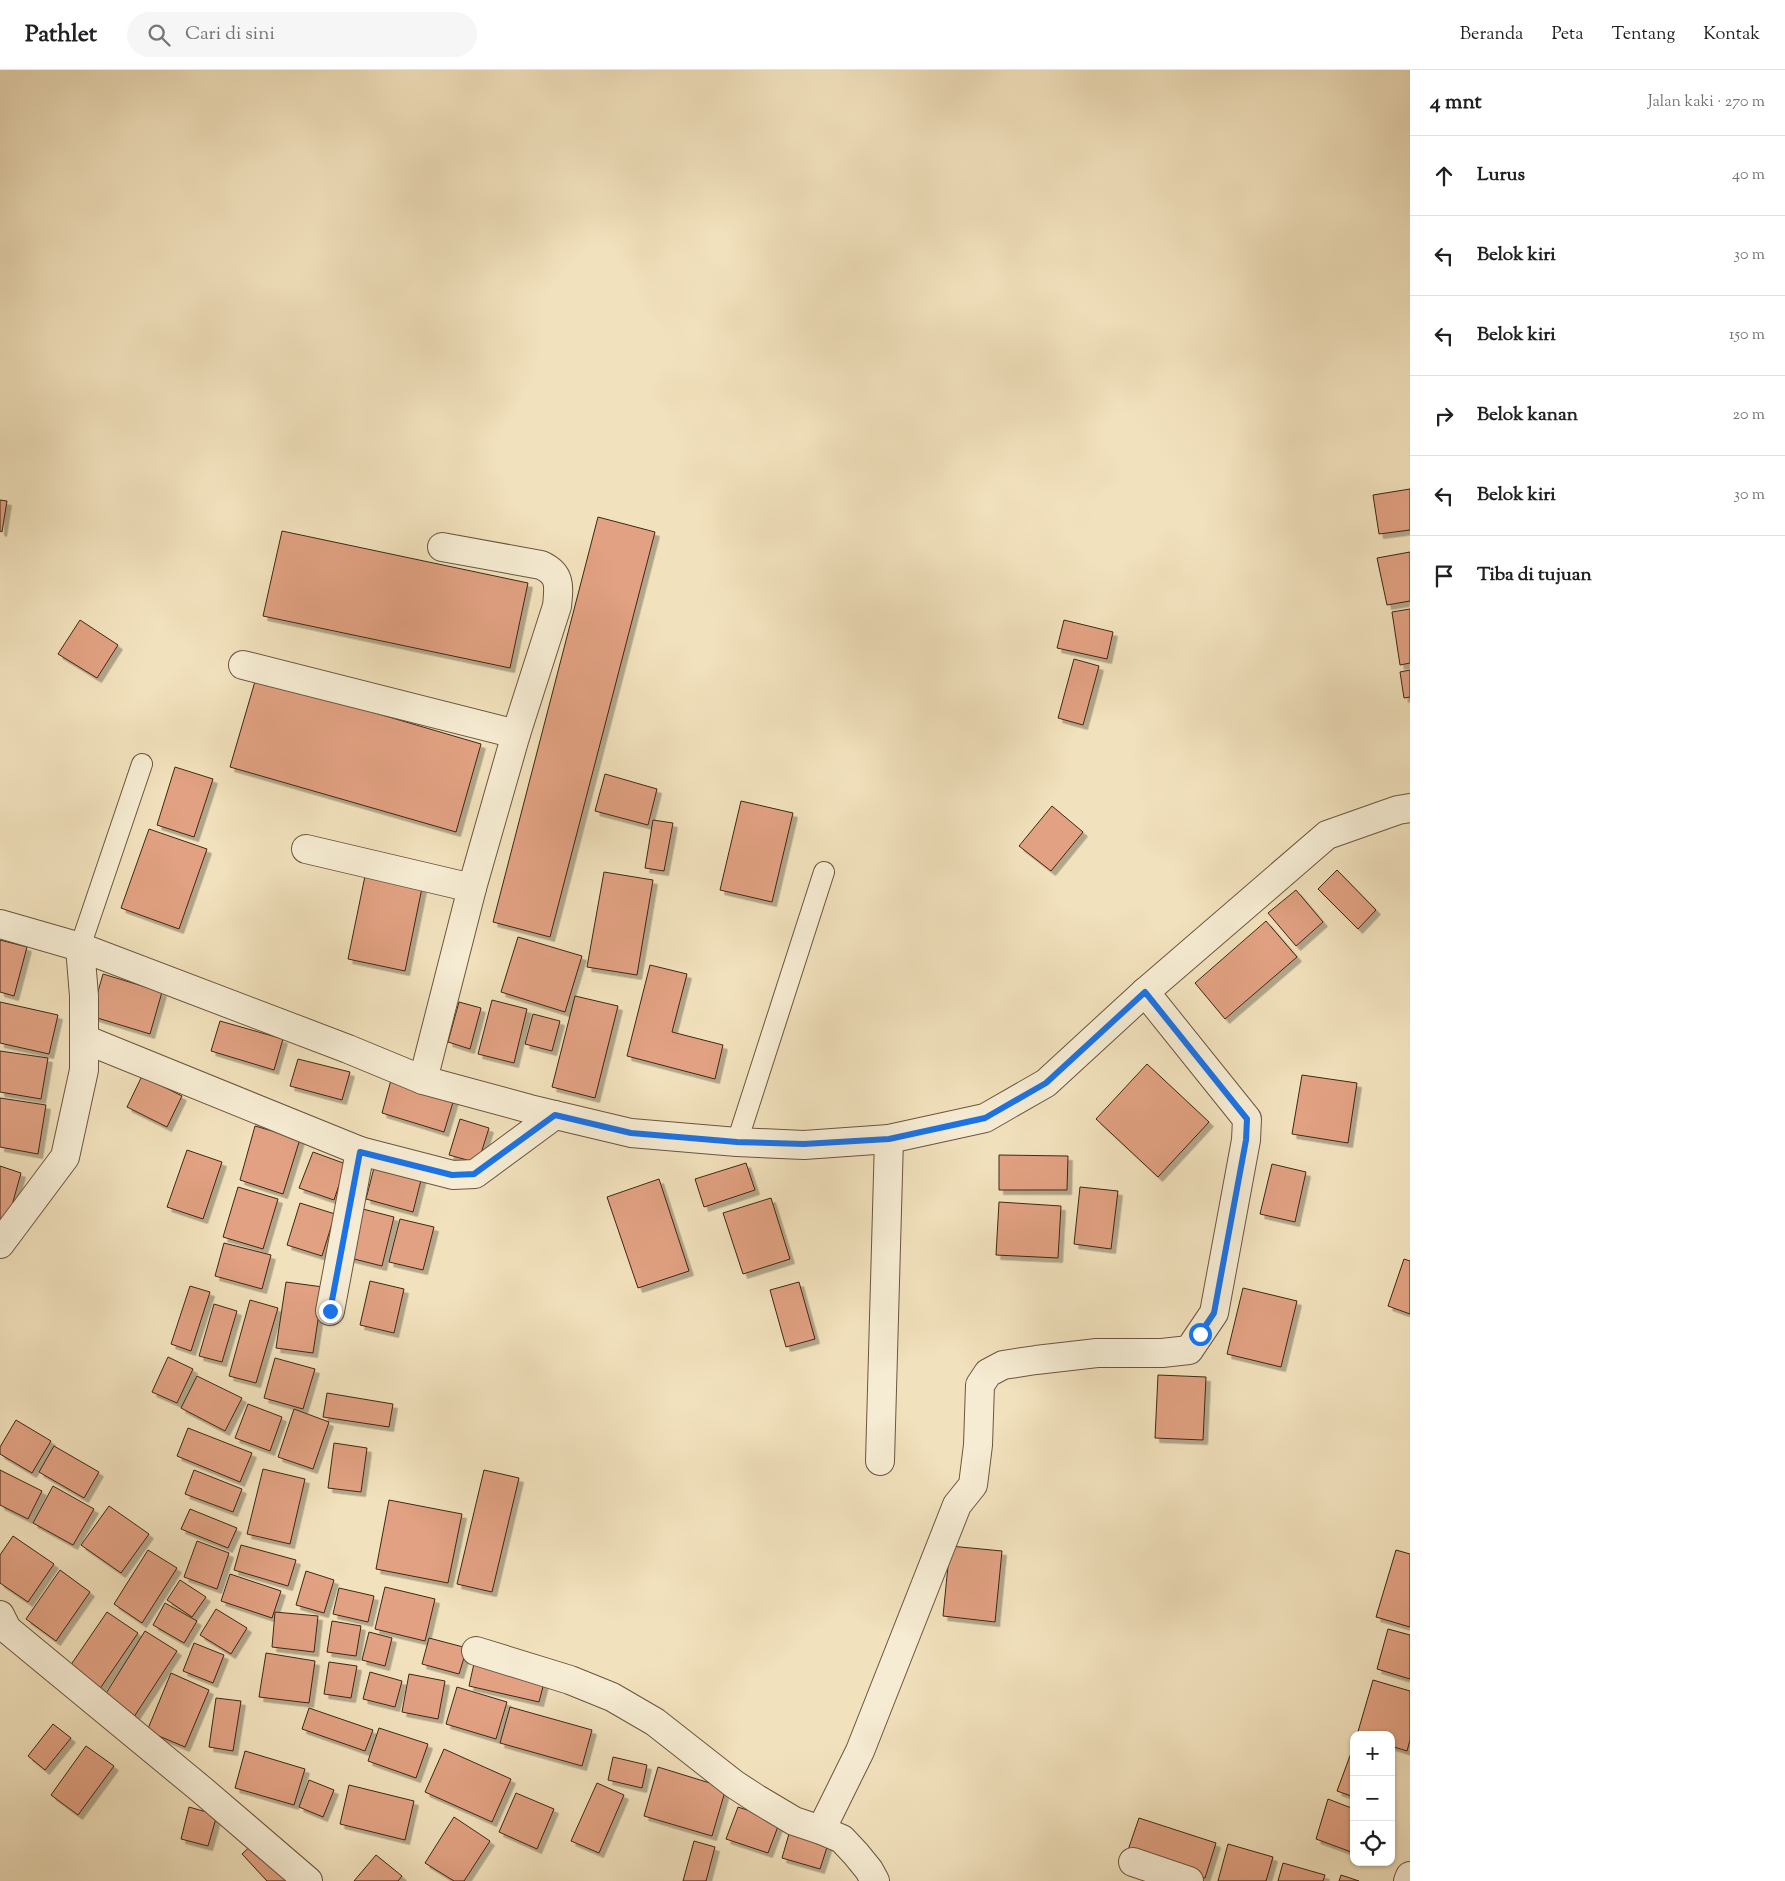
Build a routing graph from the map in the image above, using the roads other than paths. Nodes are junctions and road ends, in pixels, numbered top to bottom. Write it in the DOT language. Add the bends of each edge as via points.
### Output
graph roads {
  1 [pos="442,547"];
  2 [pos="243,665"];
  3 [pos="516,734"];
  4 [pos="142,764"];
  5 [pos="1410,808"];
  6 [pos="306,849"];
  7 [pos="824,872"];
  8 [pos="472,888"];
  9 [pos="0,924"];
  10 [pos="80,947"];
  11 [pos="1145,992"];
  12 [pos="84,1039"];
  13 [pos="423,1080"];
  14 [pos="555,1115"];
  15 [pos="889,1139"];
  16 [pos="737,1142"];
  17 [pos="360,1152"];
  18 [pos="0,1244"];
  19 [pos="330,1311"];
  20 [pos="880,1461"];
  21 [pos="0,1616"];
  22 [pos="476,1652"];
  23 [pos="821,1830"];
  24 [pos="1133,1862"];
  25 [pos="1410,1876"];
  26 [pos="308,1881"];
  27 [pos="875,1881"];
  28 [pos="1189,1881"];
  29 [pos="1408,1881"];
  1 -- 3 [label="street" via="541,565 557,578 557,606"];
  2 -- 3 [label="street"];
  3 -- 8 [label="street"];
  4 -- 10 [label="lane"];
  5 -- 11 [label="street" via="1327,835"];
  6 -- 8 [label="street"];
  7 -- 16 [label="lane"];
  8 -- 13 [label="street"];
  9 -- 10 [label="street"];
  10 -- 12 [label="street"];
  10 -- 13 [label="street"];
  11 -- 15 [label="street" via="1046,1083 985,1118"];
  11 -- 23 [label="street" via="1247,1119 1246,1140 1214,1313 1189,1350 1036,1360 1003,1365 988,1373 980,1385 973,1485 957,1506 860,1751"];
  12 -- 17 [label="street"];
  12 -- 18 [label="street" via="84,1070 65,1157"];
  13 -- 14 [label="street"];
  14 -- 16 [label="street" via="631,1133"];
  14 -- 17 [label="street" via="474,1174 452,1175"];
  15 -- 16 [label="street" via="804,1144"];
  15 -- 20 [label="street"];
  17 -- 19 [label="street"];
  21 -- 26 [label="street" via="7,1629"];
  22 -- 23 [label="street" via="570,1680 612,1697 655,1722 757,1799 794,1821"];
  23 -- 27 [label="street" via="842,1839 865,1864"];
  24 -- 28 [label="street"];
  25 -- 29 [label="street"];
}
